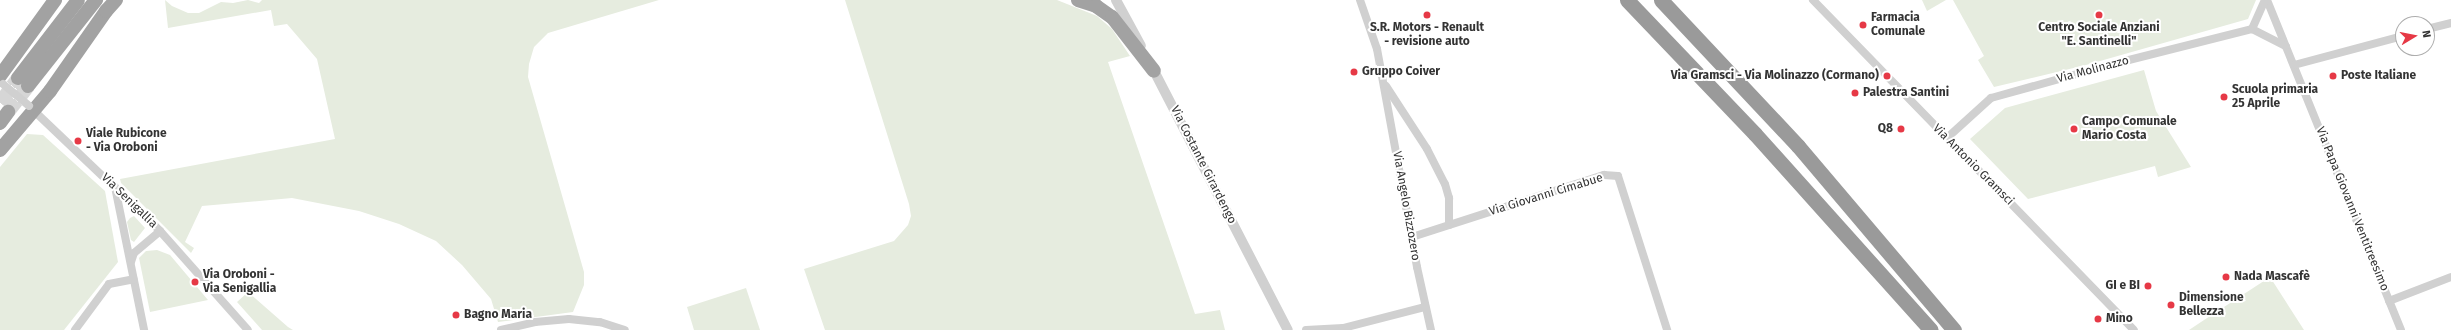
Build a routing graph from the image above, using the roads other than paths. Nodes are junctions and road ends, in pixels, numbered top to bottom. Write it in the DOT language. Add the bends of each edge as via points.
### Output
graph roads {
  1 [pos="55,0"];
  2 [pos="78,0"];
  3 [pos="96,0"];
  4 [pos="116,0"];
  5 [pos="1078,0"];
  6 [pos="1116,0"];
  7 [pos="1360,0"];
  8 [pos="1627,0"];
  9 [pos="1661,0"];
  10 [pos="1813,0"];
  11 [pos="2266,0"];
  12 [pos="2451,23"];
  13 [pos="2435,27"];
  14 [pos="2252,29"];
  15 [pos="2395,38"];
  16 [pos="2286,46"];
  17 [pos="2294,64"];
  18 [pos="1154,71"];
  19 [pos="1,81"];
  20 [pos="1384,82"];
  21 [pos="31,108"];
  22 [pos="1948,137"];
  23 [pos="0,150"];
  24 [pos="115,187"];
  25 [pos="1449,226"];
  26 [pos="160,231"];
  27 [pos="1412,237"];
  28 [pos="130,263"];
  29 [pos="2451,277"];
  30 [pos="134,278"];
  31 [pos="2389,301"];
  32 [pos="1425,307"];
  33 [pos="1341,329"];
  34 [pos="75,330"];
  35 [pos="144,330"];
  36 [pos="248,330"];
  37 [pos="501,330"];
  38 [pos="625,330"];
  39 [pos="1288,330"];
  40 [pos="1306,330"];
  41 [pos="1431,330"];
  42 [pos="1667,330"];
  43 [pos="1931,330"];
  44 [pos="1954,330"];
  45 [pos="2134,330"];
  46 [pos="2401,330"];
  1 -- 19 [label="highway"];
  2 -- 3 [label="highway" via="23,82"];
  4 -- 21 [label="highway" via="50,91"];
  5 -- 18 [label="highway" via="1096,6 1112,17"];
  6 -- 18 [label="street, Via Costante Girardengo"];
  7 -- 20 [label="street, Via Angelo Bizzozero" via="1377,49"];
  8 -- 43 [label="highway" via="1755,134"];
  9 -- 44 [label="highway" via="1798,146"];
  10 -- 22 [label="street, Via Antonio Gramsci"];
  11 -- 14 [label="street"];
  11 -- 16 [label="street, Via Papa Giovanni Ventitreesimo"];
  12 -- 13 [label="street"];
  14 -- 16 [label="street"];
  14 -- 22 [label="street, Via Molinazzo" via="1991,98"];
  15 -- 17 [label="street"];
  16 -- 17 [label="street, Via Papa Giovanni Ventitreesimo"];
  17 -- 31 [label="street, Via Papa Giovanni Ventitreesimo"];
  18 -- 39 [label="street, Via Costante Girardengo"];
  19 -- 21 [label="street, Via Senigallia, bridge"];
  20 -- 25 [label="street, Via Angelo Bizzozero" via="1442,178 1449,198"];
  20 -- 27 [label="street, Via Angelo Bizzozero"];
  21 -- 23 [label="highway"];
  21 -- 24 [label="street, Via Senigallia"];
  22 -- 45 [label="street, Via Antonio Gramsci"];
  24 -- 26 [label="street, Via Senigallia"];
  24 -- 28 [label="street"];
  25 -- 27 [label="street, Via Giovanni Cimabue"];
  25 -- 42 [label="street, Via Giovanni Cimabue" via="1604,175 1618,176"];
  26 -- 28 [label="street" via="134,253"];
  26 -- 36 [label="street, Via Senigallia"];
  27 -- 32 [label="street, Via Angelo Bizzozero"];
  28 -- 30 [label="street"];
  29 -- 31 [label="street"];
  30 -- 34 [label="street" via="109,284"];
  30 -- 35 [label="street"];
  31 -- 46 [label="street, Via Papa Giovanni Ventitreesimo"];
  32 -- 33 [label="street"];
  32 -- 41 [label="street, Via Angelo Bizzozero"];
  33 -- 40 [label="street"];
  37 -- 38 [label="street" via="535,322 569,319 600,322"];
}
